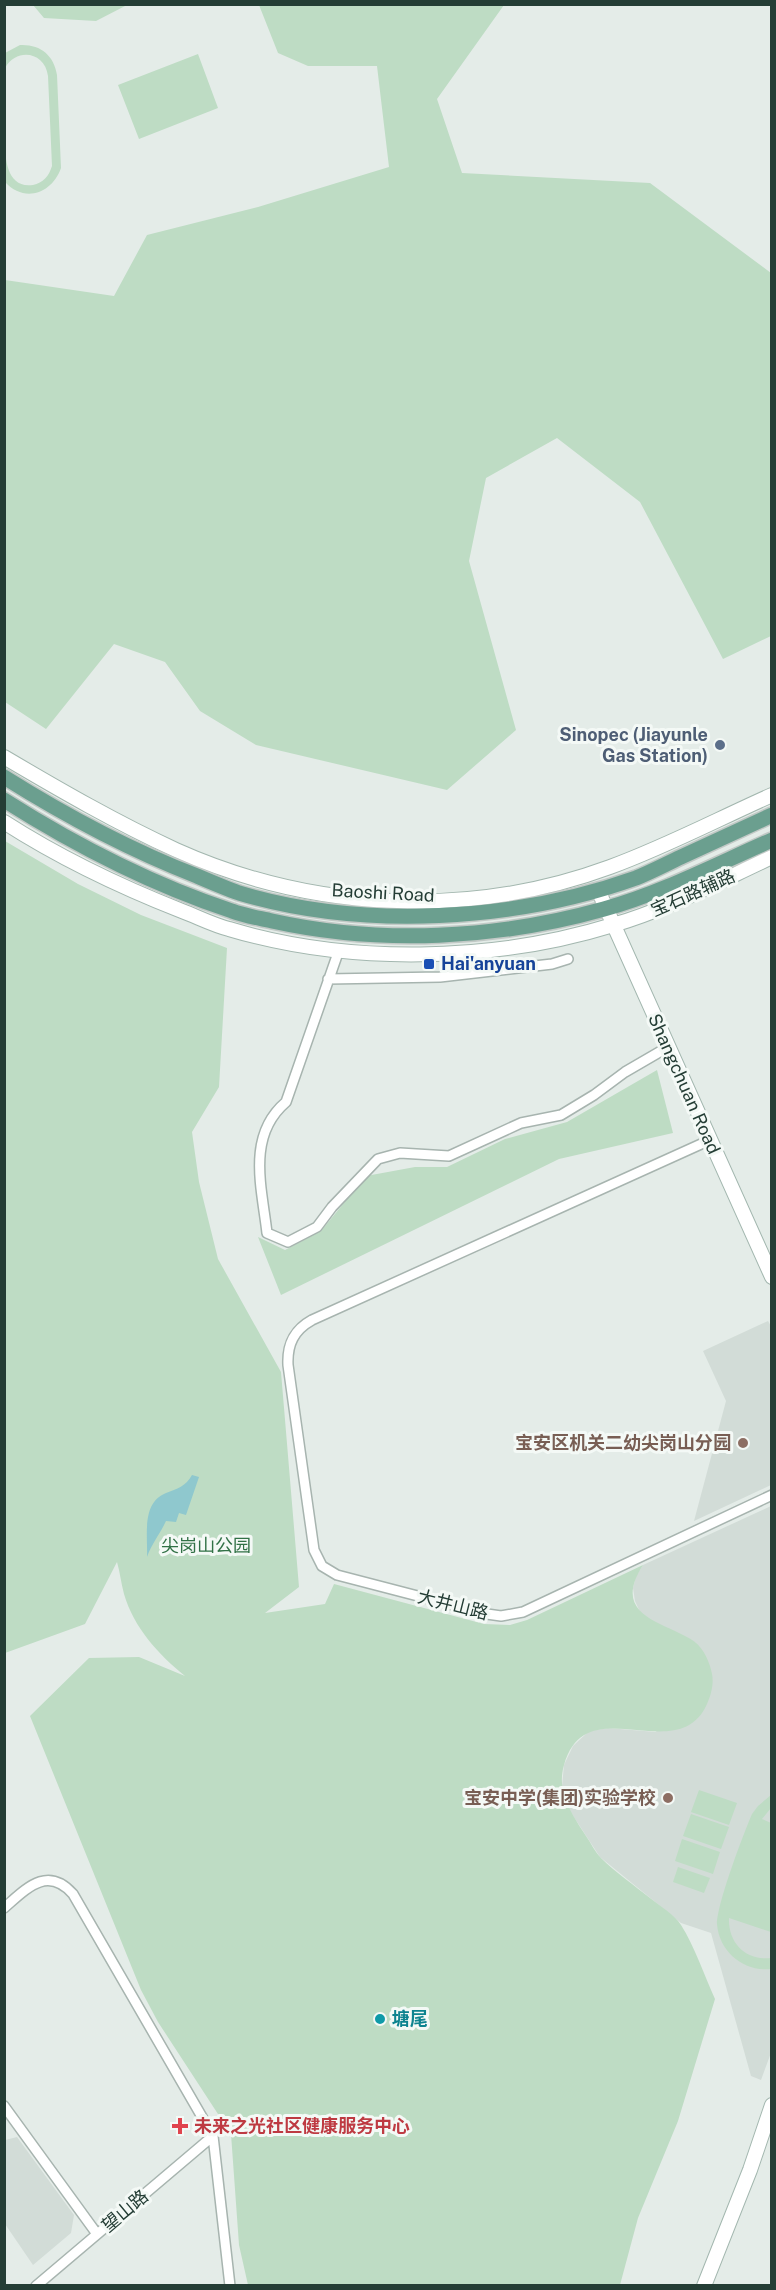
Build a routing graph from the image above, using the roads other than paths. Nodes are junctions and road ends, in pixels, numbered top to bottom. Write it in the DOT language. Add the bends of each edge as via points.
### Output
graph roads {
  1 [pos="4,757"];
  2 [pos="4,777"];
  3 [pos="771,795"];
  4 [pos="4,800"];
  5 [pos="771,815"];
  6 [pos="4,822"];
  7 [pos="771,840"];
  8 [pos="771,857"];
  9 [pos="598,890"];
  10 [pos="606,909"];
  11 [pos="613,926"];
  12 [pos="339,950"];
  13 [pos="568,959"];
  14 [pos="328,979"];
  15 [pos="668,1047"];
  16 [pos="710,1140"];
  17 [pos="771,1277"];
  18 [pos="771,1495"];
  19 [pos="4,1908"];
  20 [pos="4,2106"];
  21 [pos="771,2106"];
  22 [pos="213,2136"];
  23 [pos="97,2234"];
  24 [pos="36,2286"];
  25 [pos="230,2286"];
  26 [pos="704,2286"];
  1 -- 3 [label="main road" via="178,850 275,884 362,900 460,900 556,883 609,868"];
  2 -- 9 [label="main road, Baoshi Road" via="104,835 173,867 239,893 310,909 460,915 546,903"];
  4 -- 10 [label="main road" via="94,852 165,885 233,912 307,928 384,935 461,935 550,923"];
  5 -- 9 [label="main road, Baoshi Road" via="638,877"];
  6 -- 12 [label="main road, 宝石路辅路" via="85,868 228,929"];
  7 -- 10 [label="main road" via="645,896"];
  8 -- 11 [label="main road, 宝石路辅路" via="651,913"];
  9 -- 10 [label="main road, Shangchuan Road"];
  10 -- 11 [label="main road, Shangchuan Road"];
  11 -- 12 [label="main road, 宝石路辅路" via="554,940 463,953"];
  11 -- 15 [label="main road, Shangchuan Road"];
  12 -- 14 [label="street"];
  13 -- 14 [label="street" via="440,977"];
  14 -- 15 [label="street" via="286,1102 272,1116 260,1144 267,1233 288,1242 317,1227 378,1159 400,1153 449,1156 521,1123 561,1115"];
  15 -- 16 [label="main road, Shangchuan Road"];
  16 -- 17 [label="main road, Shangchuan Road"];
  16 -- 18 [label="street, 大井山路" via="304,1324 292,1338 287,1356 314,1550 329,1571 501,1616 523,1612"];
  19 -- 22 [label="street" via="36,1883 53,1881 74,1894"];
  20 -- 23 [label="street"];
  21 -- 26 [label="main road"];
  22 -- 23 [label="street, 望山路"];
  22 -- 25 [label="street"];
  23 -- 24 [label="street, 望山路"];
}
